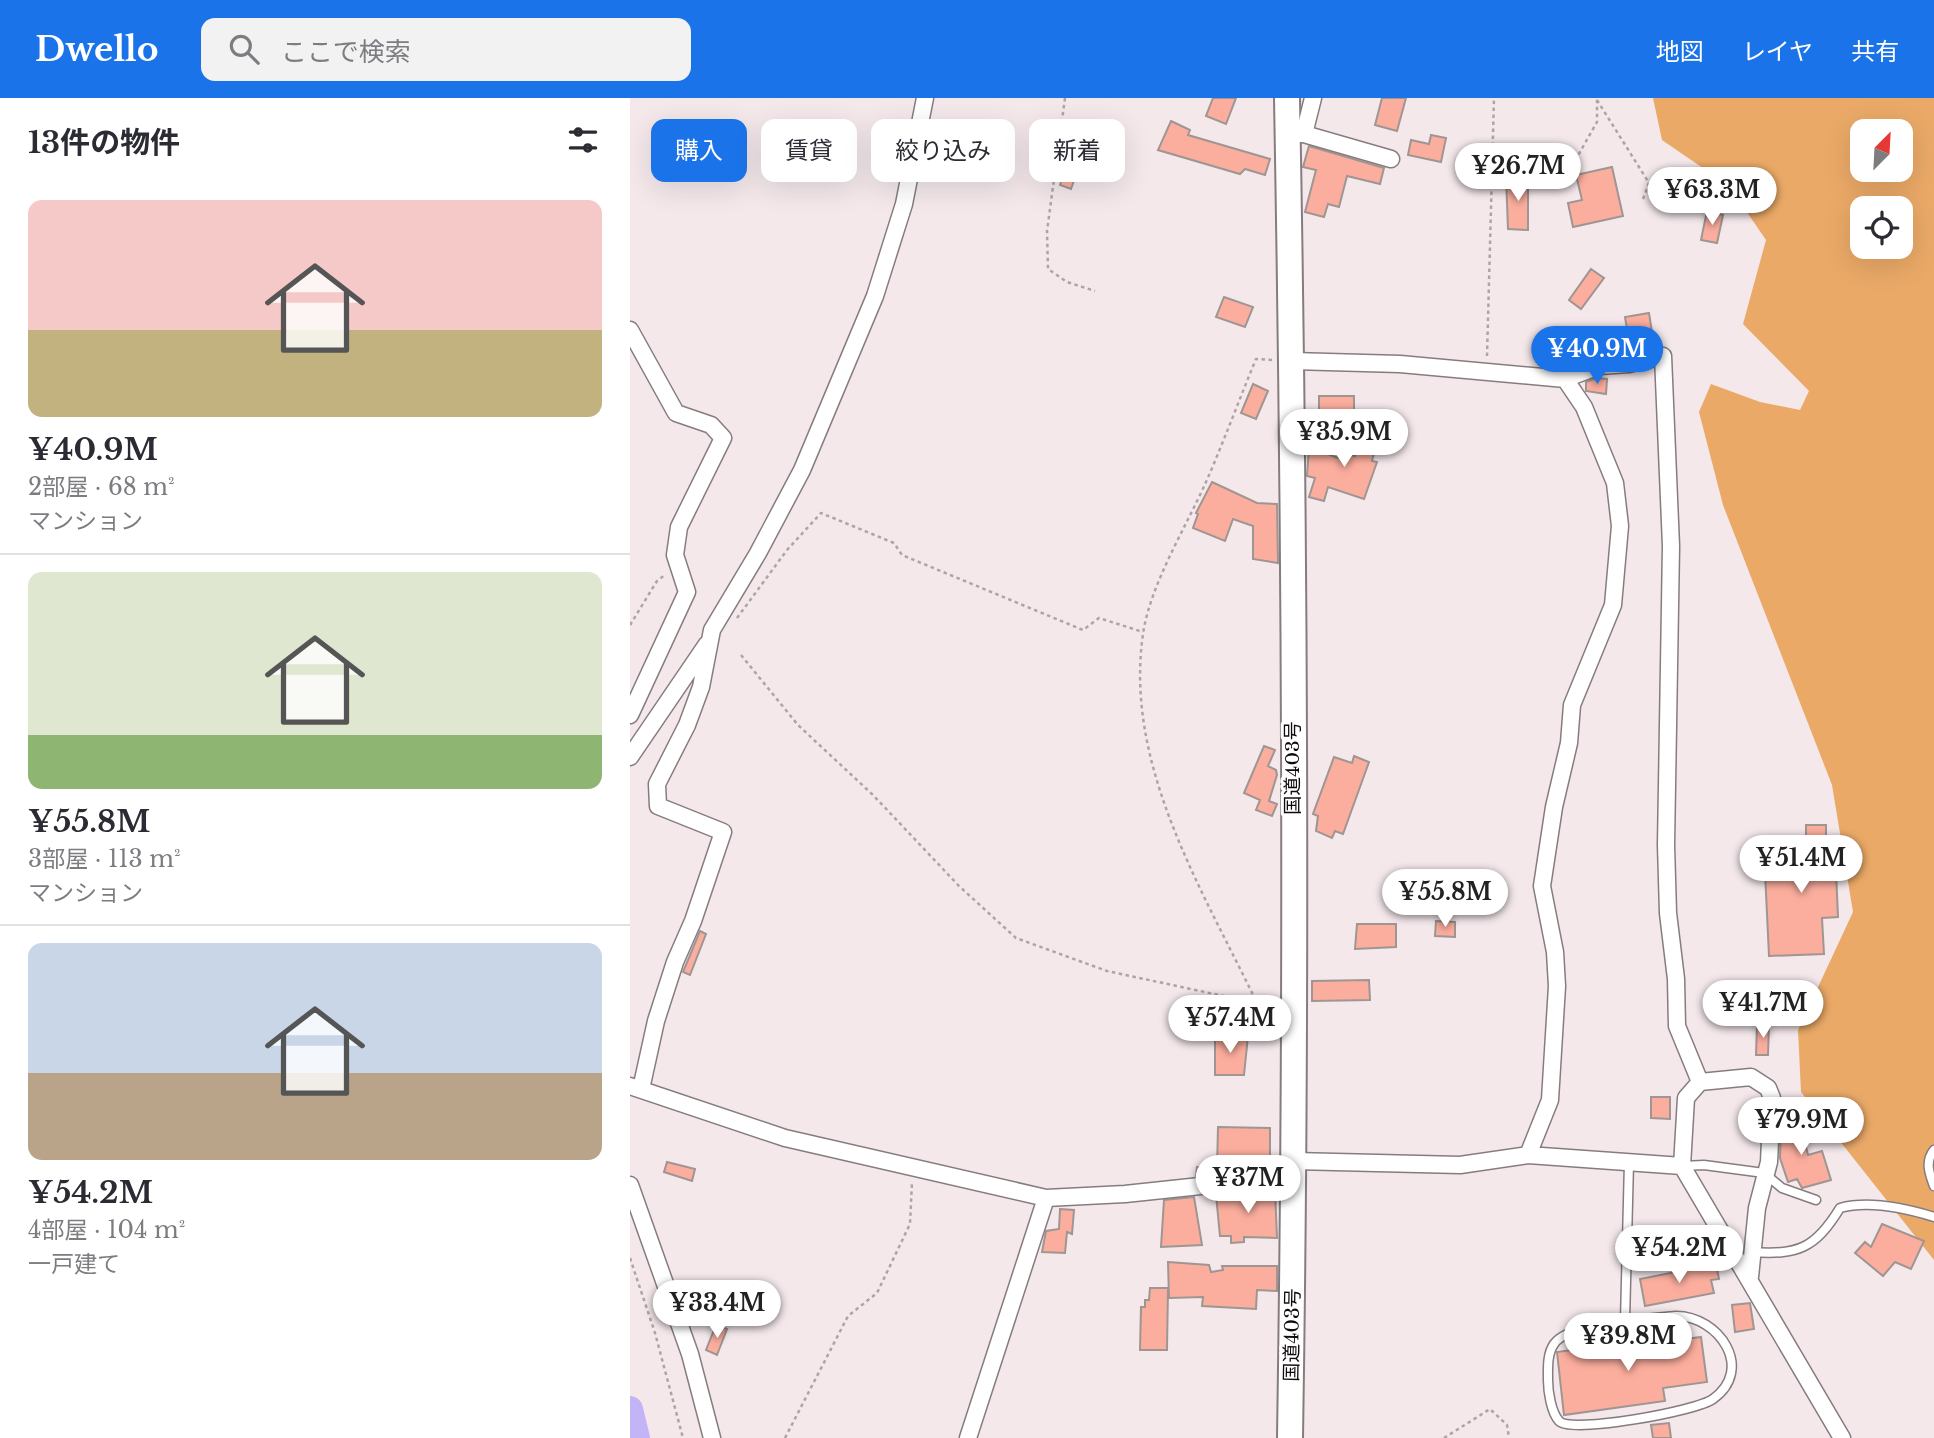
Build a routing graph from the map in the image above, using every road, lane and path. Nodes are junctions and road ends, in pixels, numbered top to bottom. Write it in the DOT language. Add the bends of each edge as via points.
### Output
graph roads {
  1 [pos="925,98"];
  2 [pos="1065,98"];
  3 [pos="1287,98"];
  4 [pos="1313,98"];
  5 [pos="1494,98"];
  6 [pos="1597,99"];
  7 [pos="1296,134"];
  8 [pos="1391,159"];
  9 [pos="1541,170"];
  10 [pos="1649,183"];
  11 [pos="1643,199"];
  12 [pos="1719,207"];
  13 [pos="1095,290"];
  14 [pos="630,330"];
  15 [pos="1293,361"];
  16 [pos="1486,373"];
  17 [pos="1565,379"];
  18 [pos="684,576"];
  19 [pos="630,625"];
  20 [pos="1143,632"];
  21 [pos="711,634"];
  22 [pos="741,655"];
  23 [pos="630,715"];
  24 [pos="630,757"];
  25 [pos="1257,1003"];
  26 [pos="1292,1009"];
  27 [pos="1700,1082"];
  28 [pos="635,1087"];
  29 [pos="1934,1150"];
  30 [pos="1528,1155"];
  31 [pos="1629,1162"];
  32 [pos="1682,1166"];
  33 [pos="913,1168"];
  34 [pos="1294,1169"];
  35 [pos="1764,1173"];
  36 [pos="630,1185"];
  37 [pos="1934,1186"];
  38 [pos="1046,1199"];
  39 [pos="1816,1200"];
  40 [pos="1934,1217"];
  41 [pos="1751,1252"];
  42 [pos="630,1258"];
  43 [pos="1750,1277"];
  44 [pos="1625,1321"];
  45 [pos="683,1438"];
  46 [pos="712,1438"];
  47 [pos="785,1438"];
  48 [pos="968,1438"];
  49 [pos="1290,1438"];
  50 [pos="1444,1438"];
  51 [pos="1509,1438"];
  52 [pos="1842,1438"];
  1 -- 21 [label="street" via="904,204 875,296 802,471"];
  2 -- 13 [label="path" via="1047,231 1048,270 1067,282"];
  3 -- 7 [label="highway, 国道403号"];
  4 -- 7 [label="street"];
  5 -- 16 [label="path"];
  6 -- 9 [label="path" via="1597,122 1576,159"];
  6 -- 10 [label="path"];
  7 -- 8 [label="street"];
  7 -- 15 [label="highway, 国道403号"];
  10 -- 11 [label="path"];
  10 -- 12 [label="path"];
  14 -- 18 [label="street" via="677,413 711,425 723,438 679,527 674,555"];
  15 -- 16 [label="street" via="1400,364"];
  15 -- 20 [label="path" via="1256,359 1163,574"];
  15 -- 26 [label="highway, 国道403号"];
  16 -- 17 [label="street"];
  17 -- 27 [label="street" via="1599,366 1663,356 1671,546 1668,913 1677,1026"];
  17 -- 30 [label="street" via="1584,407 1615,483 1620,538 1613,605 1572,705 1542,886 1557,986 1550,1100"];
  18 -- 19 [label="path" via="668,573 657,581"];
  18 -- 23 [label="street" via="687,592"];
  20 -- 21 [label="path" via="1099,618 1083,630 902,555 894,543 821,513 787,550 741,616"];
  20 -- 25 [label="path" via="1145,736 1176,835"];
  21 -- 24 [label="street"];
  21 -- 28 [label="street" via="701,687 657,785 658,806 723,832 674,962"];
  22 -- 25 [label="path" via="798,725 1016,938 1107,971"];
  25 -- 26 [label="path"];
  26 -- 34 [label="highway, 国道403号"];
  27 -- 32 [label="street" via="1686,1098"];
  27 -- 35 [label="street" via="1751,1077 1768,1088 1771,1128"];
  28 -- 33 [label="street" via="785,1138"];
  29 -- 37 [label="lane" via="1929,1156 1929,1172"];
  30 -- 31 [label="street"];
  30 -- 34 [label="street" via="1460,1165"];
  31 -- 32 [label="street"];
  31 -- 44 [label="lane"];
  32 -- 35 [label="lane"];
  32 -- 43 [label="street"];
  33 -- 38 [label="street"];
  33 -- 47 [label="path" via="909,1224 883,1282 877,1293 849,1316"];
  34 -- 38 [label="street" via="1125,1194"];
  34 -- 49 [label="highway, 国道403号"];
  35 -- 39 [label="lane" via="1782,1188"];
  35 -- 41 [label="street"];
  36 -- 46 [label="street" via="690,1354"];
  38 -- 48 [label="street"];
  40 -- 41 [label="lane" via="1853,1205 1840,1208 1829,1227 1805,1248"];
  41 -- 43 [label="street"];
  42 -- 45 [label="path"];
  43 -- 52 [label="street"];
  44 -- 44 [label="lane" via="1571,1331 1554,1342 1548,1357 1548,1389 1557,1419 1565,1426 1691,1409 1725,1388 1731,1351 1707,1324 1691,1316"];
  50 -- 51 [label="path" via="1490,1409 1507,1425"];
}
